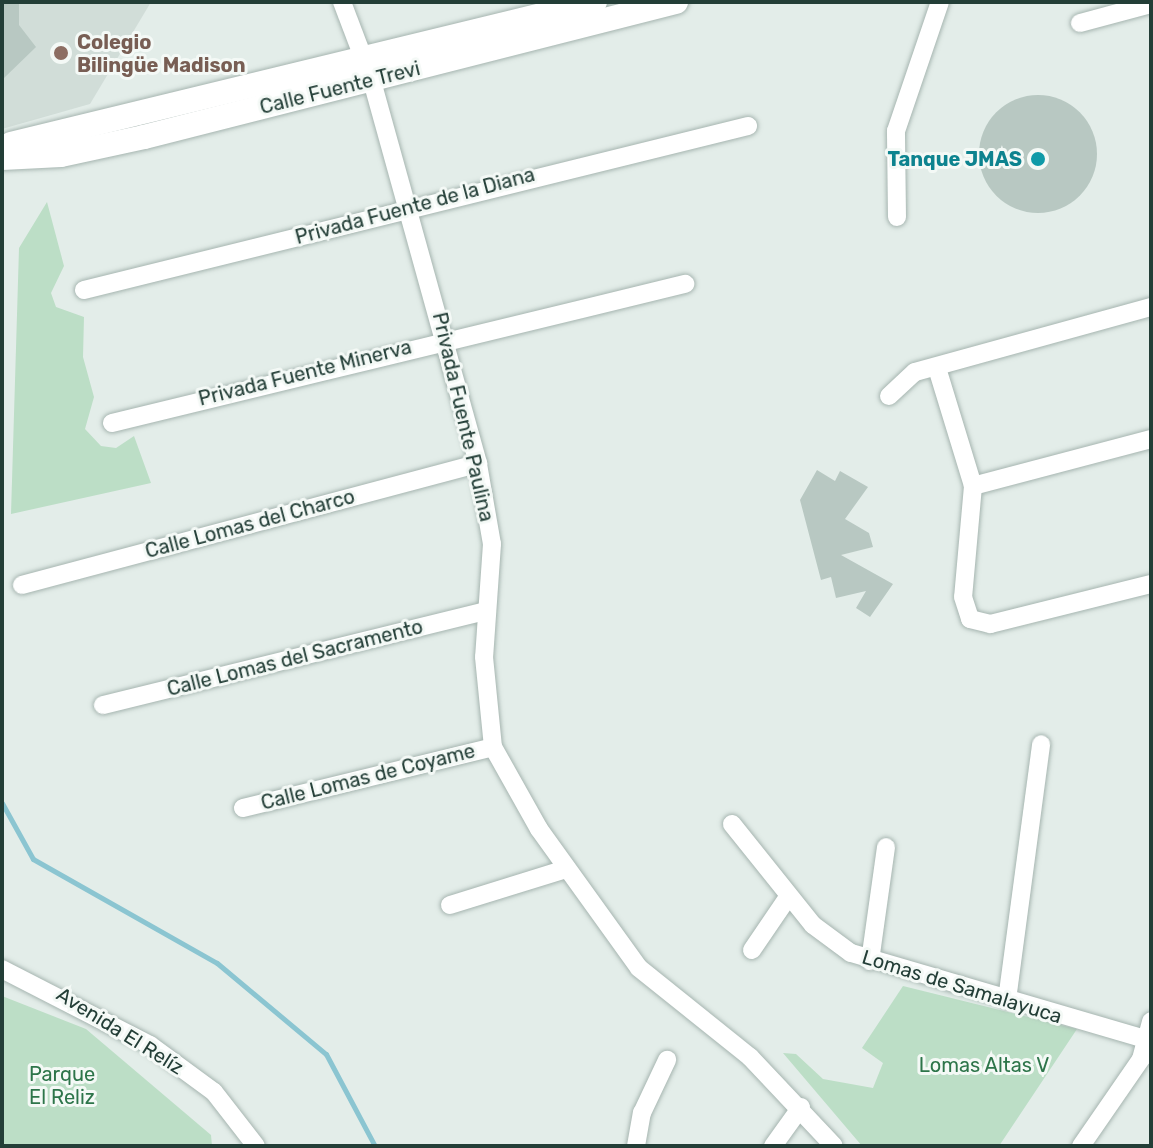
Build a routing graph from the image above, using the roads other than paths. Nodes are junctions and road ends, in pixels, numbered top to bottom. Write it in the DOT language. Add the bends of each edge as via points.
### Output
graph roads {
  1 [pos="342,2"];
  2 [pos="595,2"];
  3 [pos="676,2"];
  4 [pos="940,2"];
  5 [pos="1151,4"];
  6 [pos="1080,23"];
  7 [pos="368,70"];
  8 [pos="748,126"];
  9 [pos="2,147"];
  10 [pos="2,158"];
  11 [pos="405,210"];
  12 [pos="897,217"];
  13 [pos="685,284"];
  14 [pos="84,290"];
  15 [pos="1151,307"];
  16 [pos="447,337"];
  17 [pos="937,368"];
  18 [pos="889,396"];
  19 [pos="112,423"];
  20 [pos="1151,439"];
  21 [pos="478,464"];
  22 [pos="973,486"];
  23 [pos="1151,584"];
  24 [pos="22,585"];
  25 [pos="487,611"];
  26 [pos="103,705"];
  27 [pos="1041,744"];
  28 [pos="493,747"];
  29 [pos="243,808"];
  30 [pos="732,824"];
  31 [pos="886,847"];
  32 [pos="566,869"];
  33 [pos="788,897"];
  34 [pos="450,905"];
  35 [pos="752,950"];
  36 [pos="870,961"];
  37 [pos="2,969"];
  38 [pos="1007,1000"];
  39 [pos="1151,1021"];
  40 [pos="1150,1041"];
  41 [pos="667,1060"];
  42 [pos="801,1107"];
  43 [pos="256,1146"];
  44 [pos="636,1146"];
  45 [pos="773,1146"];
  46 [pos="834,1146"];
  47 [pos="1081,1146"];
  1 -- 7 [label="street, Privada Fuente Paulina"];
  2 -- 7 [label="street, Calle Fuente Trevi"];
  3 -- 7 [label="street, Calle Fuente Trevi"];
  4 -- 12 [label="street" via="896,131"];
  5 -- 6 [label="street"];
  7 -- 9 [label="street, Calle Fuente Trevi"];
  7 -- 10 [label="street, Calle Fuente Trevi" via="61,155"];
  7 -- 11 [label="street, Privada Fuente Paulina"];
  8 -- 11 [label="street, Privada Fuente de la Diana"];
  11 -- 14 [label="street, Privada Fuente de la Diana"];
  11 -- 16 [label="street, Privada Fuente Paulina"];
  13 -- 16 [label="street, Privada Fuente Minerva"];
  15 -- 17 [label="street"];
  16 -- 19 [label="street, Privada Fuente Minerva"];
  16 -- 21 [label="street, Privada Fuente Paulina"];
  17 -- 18 [label="street" via="915,372"];
  17 -- 22 [label="street"];
  20 -- 22 [label="street"];
  21 -- 24 [label="street, Calle Lomas del Charco"];
  21 -- 25 [label="street, Privada Fuente Paulina" via="492,544"];
  22 -- 23 [label="street" via="963,597 970,619 990,624"];
  25 -- 26 [label="street, Calle Lomas del Sacramento"];
  25 -- 28 [label="street, Privada Fuente Paulina"];
  27 -- 38 [label="street"];
  28 -- 29 [label="street, Calle Lomas de Coyame"];
  28 -- 32 [label="street, Privada Fuente Paulina"];
  30 -- 33 [label="street, Lomas de Samalayuca"];
  31 -- 36 [label="street"];
  32 -- 34 [label="street"];
  32 -- 42 [label="street, Privada Fuente Paulina" via="663,993 750,1057"];
  33 -- 35 [label="street"];
  33 -- 36 [label="street, Lomas de Samalayuca" via="834,943"];
  36 -- 38 [label="street, Lomas de Samalayuca"];
  37 -- 43 [label="street, Avenida El Relíz" via="150,1045 214,1092"];
  38 -- 40 [label="street, Lomas de Samalayuca"];
  39 -- 40 [label="street"];
  40 -- 47 [label="street"];
  41 -- 44 [label="street" via="642,1113"];
  42 -- 45 [label="street"];
  42 -- 46 [label="street, Privada Fuente Paulina"];
}
